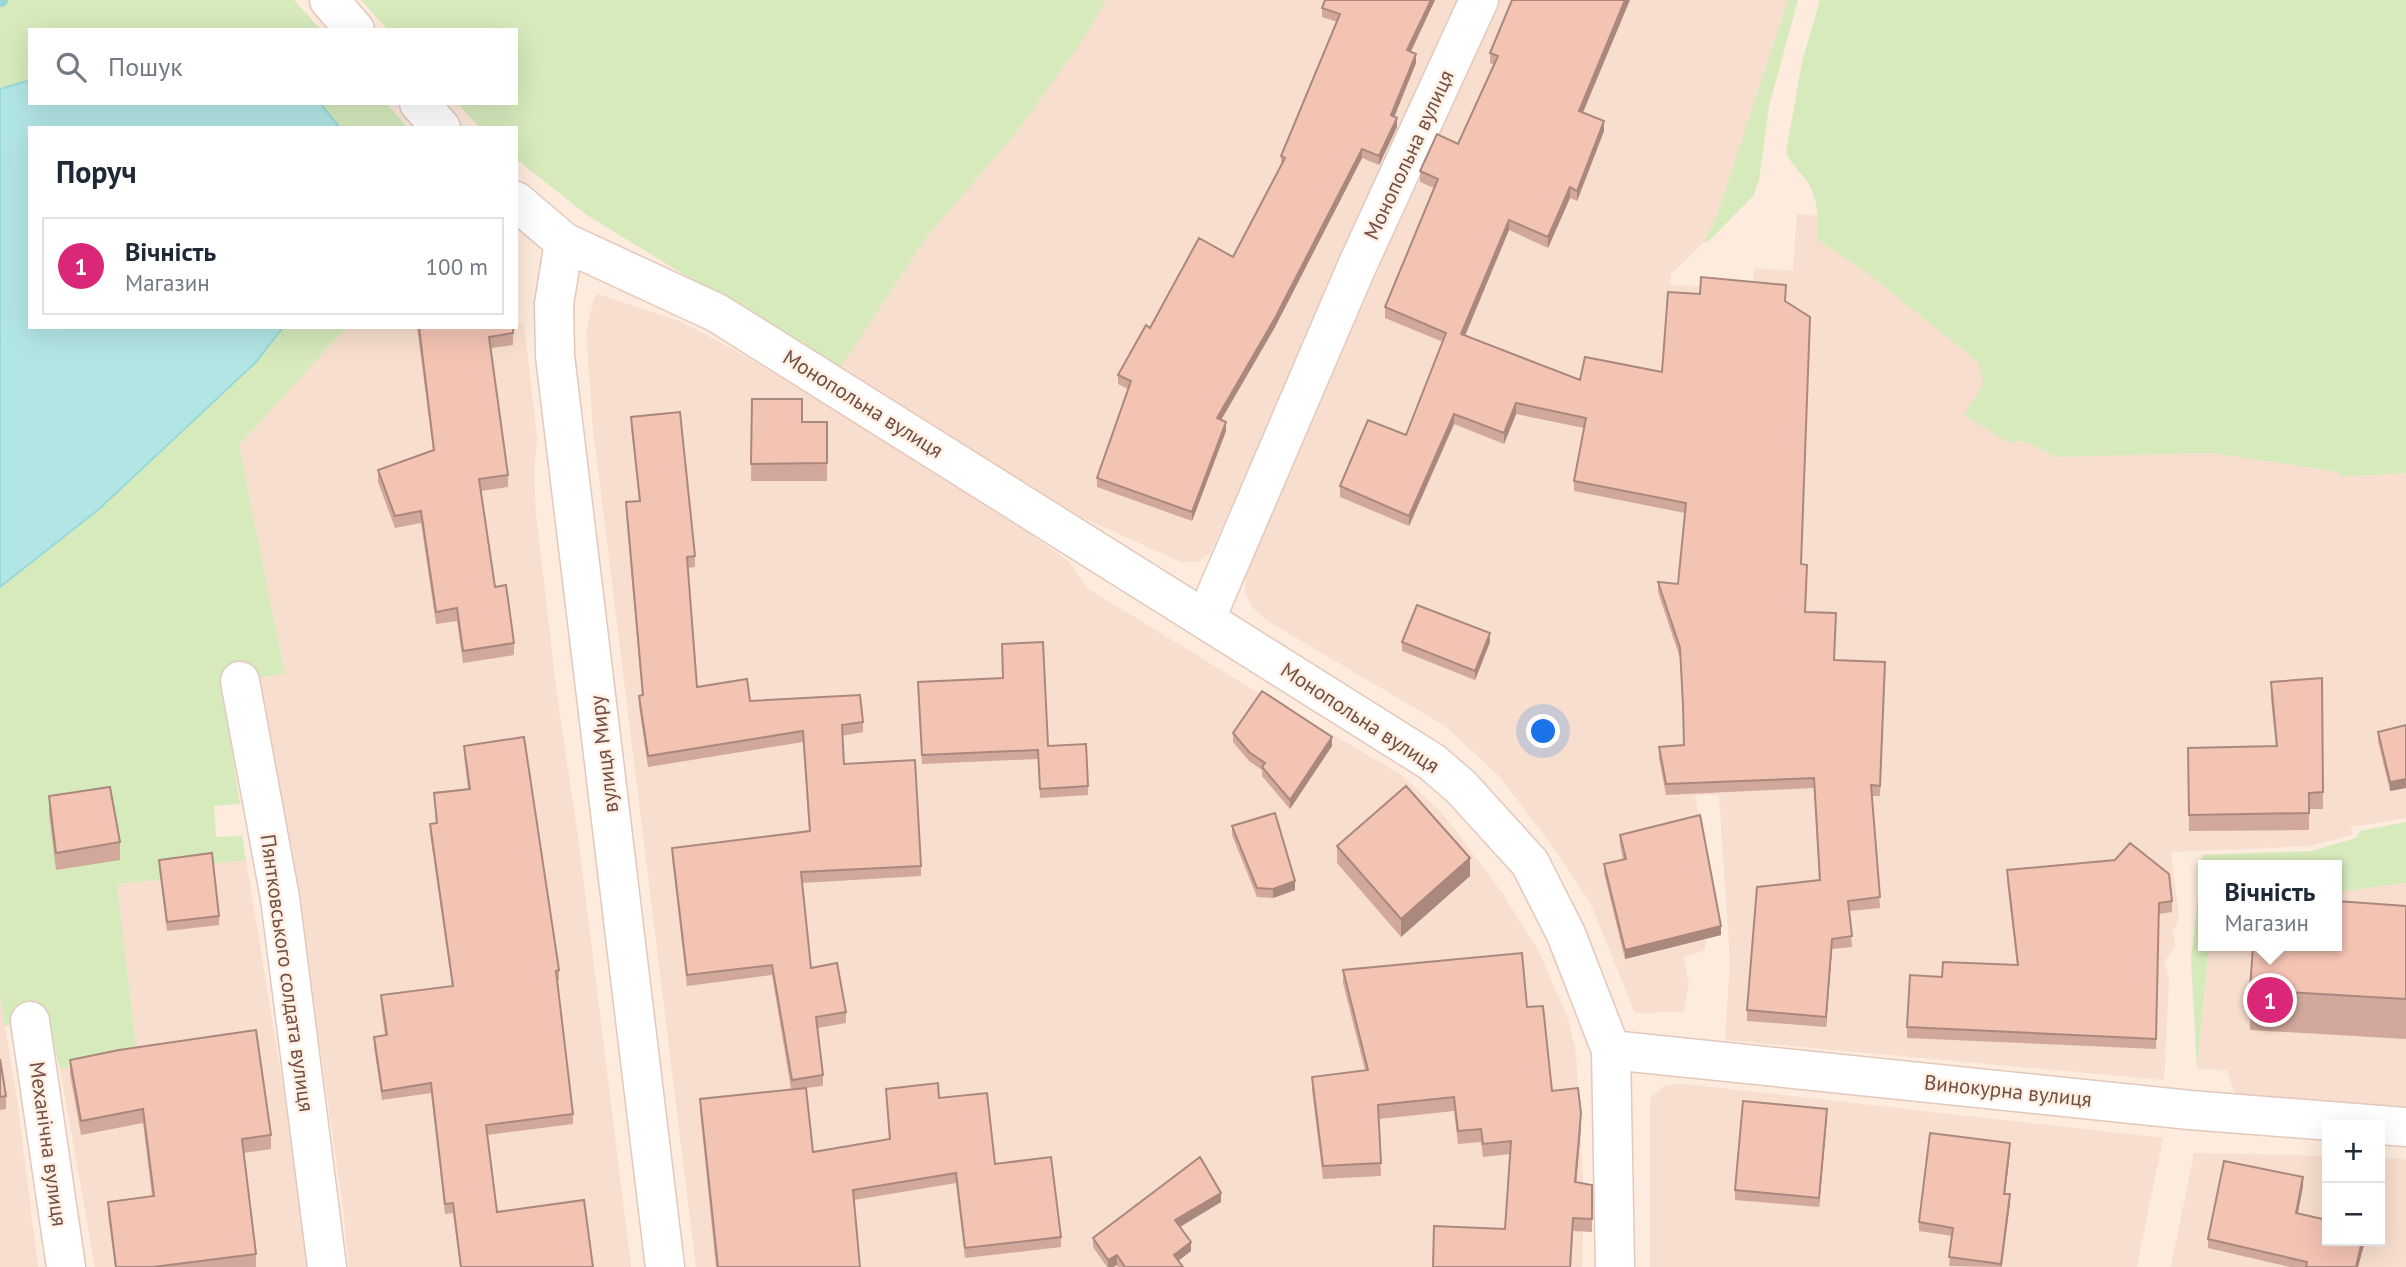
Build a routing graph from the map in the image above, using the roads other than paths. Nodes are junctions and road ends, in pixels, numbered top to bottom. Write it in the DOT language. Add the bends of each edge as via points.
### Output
graph roads {
  1 [pos="330,0"];
  2 [pos="1479,0"];
  3 [pos="353,28"];
  4 [pos="421,105"];
  5 [pos="439,126"];
  6 [pos="518,203"];
  7 [pos="564,242"];
  8 [pos="1206,618"];
  9 [pos="240,681"];
  10 [pos="30,1021"];
  11 [pos="1611,1050"];
  12 [pos="2406,1127"];
  13 [pos="66,1267"];
  14 [pos="327,1267"];
  15 [pos="665,1267"];
  16 [pos="1615,1267"];
  1 -- 3 [label="street"];
  2 -- 8 [label="street, Монопольна вулиця" via="1357,266"];
  4 -- 5 [label="street"];
  6 -- 7 [label="street, Монопольна вулиця"];
  7 -- 8 [label="street, Монопольна вулиця" via="717,313"];
  7 -- 15 [label="street, вулиця Миру" via="554,304 556,370"];
  8 -- 11 [label="street, Монопольна вулиця" via="1432,762 1461,787 1530,863 1566,934"];
  9 -- 14 [label="street, Пянтковського солдата вулиця" via="280,898"];
  10 -- 13 [label="street, Механічна вулиця"];
  11 -- 12 [label="street, Винокурна вулиця" via="2190,1110"];
  11 -- 16 [label="street, Монопольна вулиця"];
}
